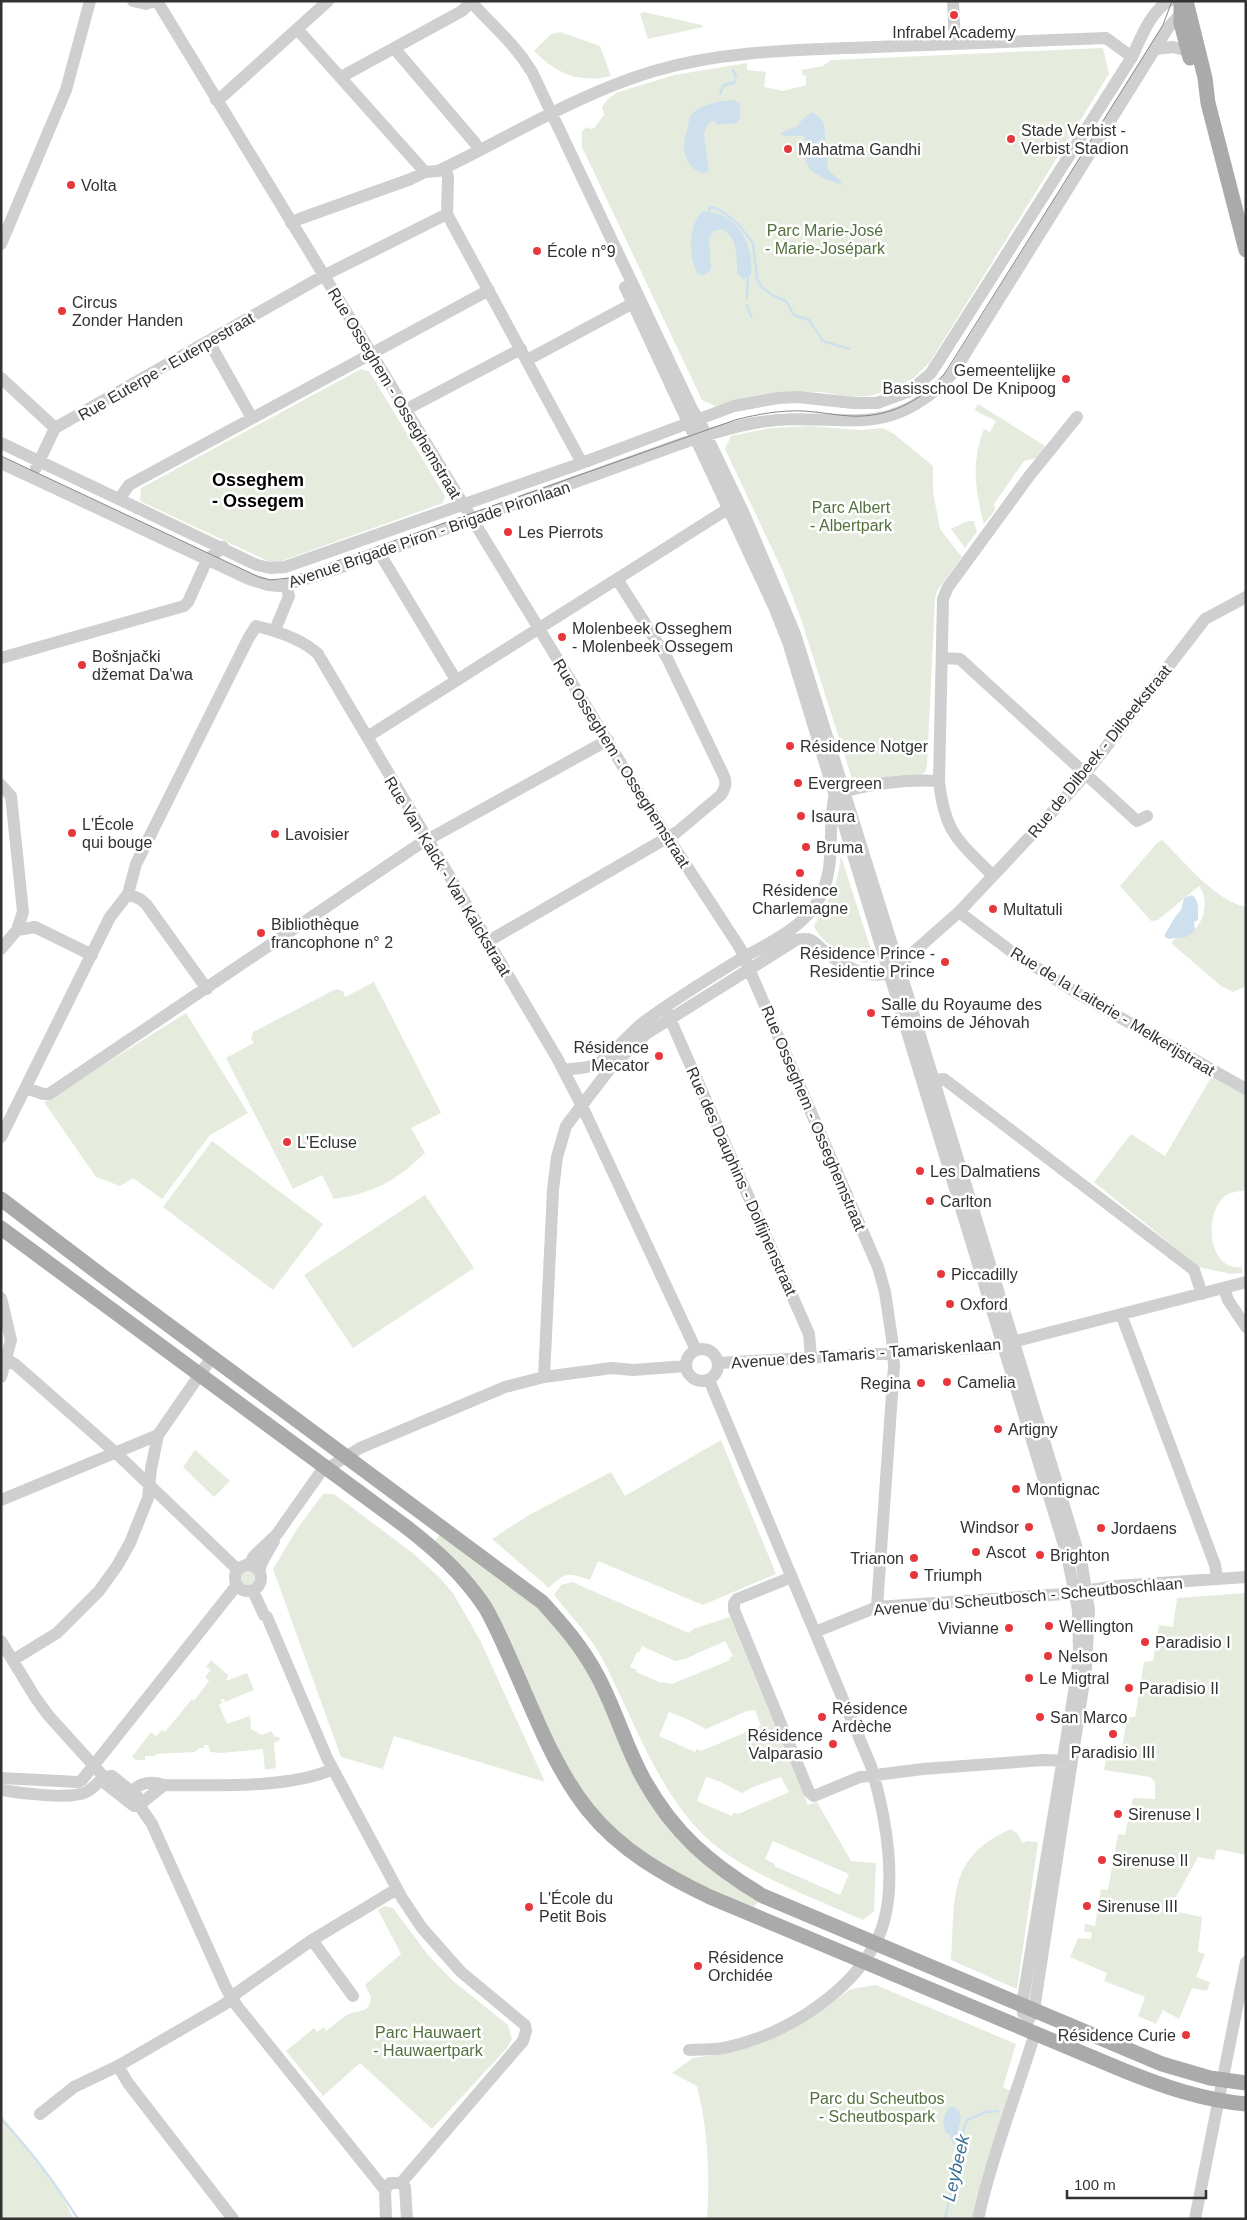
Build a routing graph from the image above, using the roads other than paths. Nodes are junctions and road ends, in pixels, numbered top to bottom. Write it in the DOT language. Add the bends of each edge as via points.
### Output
graph roads {
  1 [pos="90,1"];
  2 [pos="133,1"];
  3 [pos="155,1"];
  4 [pos="328,1"];
  5 [pos="952,1"];
  6 [pos="1169,1"];
  7 [pos="471,2"];
  8 [pos="1186,5"];
  9 [pos="298,30"];
  10 [pos="955,44"];
  11 [pos="394,48"];
  12 [pos="1156,49"];
  13 [pos="1188,51"];
  14 [pos="1132,57"];
  15 [pos="341,77"];
  16 [pos="216,100"];
  17 [pos="1208,103"];
  18 [pos="548,114"];
  19 [pos="479,150"];
  20 [pos="445,168"];
  21 [pos="425,172"];
  22 [pos="447,214"];
  23 [pos="291,223"];
  24 [pos="1,244"];
  25 [pos="1246,250"];
  26 [pos="323,276"];
  27 [pos="489,290"];
  28 [pos="636,301"];
  29 [pos="209,342"];
  30 [pos="371,354"];
  31 [pos="524,354"];
  32 [pos="1,378"];
  33 [pos="406,410"];
  34 [pos="1077,417"];
  35 [pos="252,418"];
  36 [pos="693,421"];
  37 [pos="55,428"];
  38 [pos="702,438"];
  39 [pos="1,442"];
  40 [pos="39,460"];
  41 [pos="1,463"];
  42 [pos="582,463"];
  43 [pos="31,477"];
  44 [pos="120,498"];
  45 [pos="463,505"];
  46 [pos="734,505"];
  47 [pos="472,519"];
  48 [pos="223,547"];
  49 [pos="380,554"];
  50 [pos="207,560"];
  51 [pos="270,568"];
  52 [pos="617,579"];
  53 [pos="282,585"];
  54 [pos="1246,597"];
  55 [pos="538,629"];
  56 [pos="275,630"];
  57 [pos="1,658"];
  58 [pos="943,658"];
  59 [pos="456,680"];
  60 [pos="366,737"];
  61 [pos="608,740"];
  62 [pos="1085,773"];
  63 [pos="939,781"];
  64 [pos="1,784"];
  65 [pos="839,792"];
  66 [pos="1147,816"];
  67 [pos="668,838"];
  68 [pos="427,840"];
  69 [pos="993,876"];
  70 [pos="128,894"];
  71 [pos="23,912"];
  72 [pos="960,912"];
  73 [pos="805,918"];
  74 [pos="35,927"];
  75 [pos="17,930"];
  76 [pos="811,940"];
  77 [pos="487,942"];
  78 [pos="1,948"];
  79 [pos="92,955"];
  80 [pos="747,963"];
  81 [pos="894,969"];
  82 [pos="207,989"];
  83 [pos="668,1012"];
  84 [pos="563,1070"];
  85 [pos="928,1081"];
  86 [pos="26,1088"];
  87 [pos="1246,1090"];
  88 [pos="582,1106"];
  89 [pos="1,1138"];
  90 [pos="1,1199"];
  91 [pos="2,1231"];
  92 [pos="1246,1282"];
  93 [pos="1224,1288"];
  94 [pos="1202,1294"];
  95 [pos="1,1298"];
  96 [pos="1121,1314"];
  97 [pos="1246,1327"];
  98 [pos="5,1331"];
  99 [pos="1009,1343"];
  100 [pos="696,1350"];
  101 [pos="893,1352"];
  102 [pos="212,1357"];
  103 [pos="811,1357"];
  104 [pos="6,1359"];
  105 [pos="719,1363"];
  106 [pos="686,1366"];
  107 [pos="200,1374"];
  108 [pos="1,1377"];
  109 [pos="544,1377"];
  110 [pos="709,1380"];
  111 [pos="158,1434"];
  112 [pos="116,1453"];
  113 [pos="347,1456"];
  114 [pos="328,1469"];
  115 [pos="150,1484"];
  116 [pos="1,1500"];
  117 [pos="249,1569"];
  118 [pos="792,1577"];
  119 [pos="1246,1577"];
  120 [pos="1216,1579"];
  121 [pos="237,1585"];
  122 [pos="256,1589"];
  123 [pos="1081,1590"];
  124 [pos="877,1607"];
  125 [pos="815,1632"];
  126 [pos="1,1641"];
  127 [pos="13,1660"];
  128 [pos="1067,1761"];
  129 [pos="94,1766"];
  130 [pos="333,1769"];
  131 [pos="874,1776"];
  132 [pos="104,1777"];
  133 [pos="1,1778"];
  134 [pos="1,1790"];
  135 [pos="133,1800"];
  136 [pos="397,1889"];
  137 [pos="312,1940"];
  138 [pos="875,1944"];
  139 [pos="863,1962"];
  140 [pos="1246,1962"];
  141 [pos="353,1996"];
  142 [pos="232,1998"];
  143 [pos="1028,2007"];
  144 [pos="1029,2031"];
  145 [pos="689,2050"];
  146 [pos="118,2066"];
  147 [pos="1222,2080"];
  148 [pos="1246,2083"];
  149 [pos="1218,2102"];
  150 [pos="1246,2104"];
  151 [pos="40,2114"];
  152 [pos="401,2183"];
  153 [pos="385,2190"];
  154 [pos="233,2219"];
  155 [pos="386,2219"];
  156 [pos="407,2219"];
  157 [pos="978,2219"];
  158 [pos="1195,2219"];
  1 -- 24 [label="street" via="66,90"];
  2 -- 3 [label="street" via="146,4"];
  3 -- 16 [label="street, Rue Osseghem - Osseghemstraat"];
  4 -- 9 [label="street"];
  5 -- 10 [label="street"];
  6 -- 14 [label="street, Avenue Brigade Piron - Brigade Pironlaan" via="1149,22"];
  7 -- 11 [label="street" via="462,11"];
  7 -- 18 [label="street" via="520,54"];
  8 -- 12 [label="street, Avenue Brigade Piron - Brigade Pironlaan"];
  8 -- 13 [label="main road" via="1181,23"];
  8 -- 17 [label="main road" via="1205,78"];
  9 -- 15 [label="street"];
  9 -- 16 [label="street"];
  10 -- 14 [label="street" via="1106,38"];
  10 -- 18 [label="street" via="721,56 670,67 613,85"];
  11 -- 15 [label="street"];
  11 -- 19 [label="street"];
  12 -- 13 [label="street" via="1173,46"];
  12 -- 38 [label="street, Avenue Brigade Piron - Brigade Pironlaan" via="953,373 939,388 905,411 873,420 773,420"];
  13 -- 17 [label="main road"];
  14 -- 36 [label="street, Avenue Brigade Piron - Brigade Pironlaan" via="938,363 910,391 877,403 778,398 734,406"];
  15 -- 21 [label="street"];
  16 -- 23 [label="street, Rue Osseghem - Osseghemstraat"];
  17 -- 25 [label="main road"];
  18 -- 19 [label="street"];
  18 -- 28 [label="street"];
  19 -- 20 [label="street"];
  20 -- 21 [label="street"];
  20 -- 22 [label="street" via="448,177"];
  21 -- 23 [label="street"];
  22 -- 26 [label="street, Rue Euterpe - Euterpestraat"];
  22 -- 27 [label="street"];
  23 -- 26 [label="street, Rue Osseghem - Osseghemstraat"];
  26 -- 29 [label="street, Rue Euterpe - Euterpestraat"];
  26 -- 30 [label="street, Rue Osseghem - Osseghemstraat"];
  27 -- 30 [label="street"];
  27 -- 31 [label="street"];
  28 -- 31 [label="street"];
  28 -- 36 [label="street"];
  29 -- 35 [label="street"];
  29 -- 37 [label="street, Rue Euterpe - Euterpestraat"];
  30 -- 33 [label="street, Rue Osseghem - Osseghemstraat"];
  30 -- 35 [label="street"];
  31 -- 33 [label="street"];
  31 -- 42 [label="street"];
  32 -- 37 [label="street"];
  33 -- 45 [label="street, Rue Osseghem - Osseghemstraat"];
  34 -- 58 [label="street" via="948,587 943,599"];
  35 -- 44 [label="street" via="129,485"];
  36 -- 38 [label="street"];
  36 -- 42 [label="street, Avenue Brigade Piron - Brigade Pironlaan"];
  37 -- 40 [label="street"];
  38 -- 46 [label="street"];
  38 -- 47 [label="street, Avenue Brigade Piron - Brigade Pironlaan"];
  39 -- 40 [label="street, Avenue Brigade Piron - Brigade Pironlaan"];
  40 -- 43 [label="street"];
  40 -- 44 [label="street, Avenue Brigade Piron - Brigade Pironlaan"];
  41 -- 43 [label="street, Avenue Brigade Piron - Brigade Pironlaan"];
  42 -- 45 [label="street, Avenue Brigade Piron - Brigade Pironlaan"];
  43 -- 50 [label="street, Avenue Brigade Piron - Brigade Pironlaan"];
  44 -- 48 [label="street, Avenue Brigade Piron - Brigade Pironlaan"];
  45 -- 47 [label="street, Rue Osseghem - Osseghemstraat"];
  45 -- 51 [label="street, Avenue Brigade Piron - Brigade Pironlaan" via="285,567"];
  46 -- 52 [label="street"];
  46 -- 65 [label="street" via="776,587 795,634 807,687"];
  47 -- 49 [label="street, Avenue Brigade Piron - Brigade Pironlaan"];
  47 -- 55 [label="street, Rue Osseghem - Osseghemstraat"];
  48 -- 50 [label="street"];
  48 -- 51 [label="street, Avenue Brigade Piron - Brigade Pironlaan"];
  49 -- 53 [label="street, Avenue Brigade Piron - Brigade Pironlaan"];
  49 -- 59 [label="street"];
  50 -- 53 [label="street, Avenue Brigade Piron - Brigade Pironlaan" via="250,579 268,585"];
  50 -- 57 [label="street" via="184,606"];
  51 -- 53 [label="street"];
  52 -- 55 [label="street"];
  52 -- 67 [label="street" via="667,658 726,781 726,789 721,795"];
  53 -- 56 [label="street" via="289,596"];
  54 -- 62 [label="street, Rue de Dilbeek - Dilbeekstraat" via="1204,619"];
  55 -- 59 [label="street"];
  55 -- 61 [label="street, Rue Osseghem - Osseghemstraat"];
  56 -- 60 [label="street, Rue Van Kalck - Van Kalckstraat" via="318,654"];
  56 -- 70 [label="street" via="256,626 136,864"];
  58 -- 62 [label="street" via="960,659"];
  58 -- 63 [label="street"];
  59 -- 60 [label="street"];
  60 -- 68 [label="street, Rue Van Kalck - Van Kalckstraat"];
  61 -- 67 [label="street, Rue Osseghem - Osseghemstraat"];
  61 -- 68 [label="street"];
  62 -- 66 [label="street" via="1136,821"];
  62 -- 69 [label="street, Rue de Dilbeek - Dilbeekstraat"];
  63 -- 65 [label="street" via="916,781"];
  63 -- 69 [label="street" via="942,808 957,839"];
  64 -- 71 [label="street" via="11,796"];
  65 -- 73 [label="street" via="831,810 832,851 828,879"];
  65 -- 81 [label="street"];
  67 -- 77 [label="street"];
  67 -- 80 [label="street, Rue Osseghem - Osseghemstraat"];
  68 -- 77 [label="street, Rue Van Kalck - Van Kalckstraat"];
  68 -- 82 [label="street"];
  69 -- 72 [label="street, Rue de Dilbeek - Dilbeekstraat"];
  70 -- 79 [label="street" via="110,916"];
  70 -- 82 [label="street" via="146,904"];
  71 -- 74 [label="street"];
  71 -- 75 [label="street"];
  72 -- 81 [label="street, Rue de Dilbeek - Dilbeekstraat"];
  72 -- 87 [label="street, Rue de la Laiterie - Melkerijstraat" via="1012,952 1077,993"];
  73 -- 76 [label="street"];
  73 -- 80 [label="street"];
  74 -- 75 [label="street"];
  74 -- 79 [label="street"];
  75 -- 78 [label="street"];
  76 -- 80 [label="street" via="796,940"];
  76 -- 81 [label="street" via="852,968 879,977"];
  77 -- 84 [label="street, Rue Van Kalck - Van Kalckstraat"];
  79 -- 86 [label="street"];
  80 -- 83 [label="street"];
  80 -- 101 [label="street, Rue Osseghem - Osseghemstraat" via="878,1267 885,1292"];
  81 -- 85 [label="street"];
  82 -- 86 [label="street" via="49,1094"];
  83 -- 84 [label="street" via="636,1028 598,1064"];
  83 -- 88 [label="street" via="612,1066"];
  83 -- 103 [label="street, Rue des Dauphins - Dolfijnenstraat" via="809,1334"];
  84 -- 88 [label="street, Rue Van Kalck - Van Kalckstraat"];
  85 -- 94 [label="street" via="944,1079 1194,1270"];
  85 -- 99 [label="street"];
  86 -- 89 [label="street"];
  88 -- 100 [label="street, Rue Van Kalck - Van Kalckstraat"];
  88 -- 109 [label="street" via="566,1126 555,1168"];
  90 -- 102 [label="main road"];
  91 -- 107 [label="main road"];
  92 -- 93 [label="street, Avenue des Tamaris - Tamariskenlaan"];
  93 -- 94 [label="street, Avenue des Tamaris - Tamariskenlaan"];
  93 -- 97 [label="street"];
  94 -- 96 [label="street, Avenue des Tamaris - Tamariskenlaan"];
  95 -- 98 [label="street"];
  96 -- 99 [label="street, Avenue des Tamaris - Tamariskenlaan"];
  96 -- 120 [label="street" via="1214,1565"];
  98 -- 104 [label="street" via="11,1340"];
  99 -- 101 [label="street, Avenue des Tamaris - Tamariskenlaan"];
  99 -- 123 [label="street" via="1082,1565"];
  100 -- 105 [label="street, Avenue des Tamaris - Tamariskenlaan" via="708,1350"];
  100 -- 106 [label="street" via="688,1357"];
  101 -- 103 [label="street, Avenue des Tamaris - Tamariskenlaan"];
  101 -- 124 [label="street, Rue Osseghem - Osseghemstraat"];
  102 -- 107 [label="street"];
  102 -- 113 [label="main road"];
  103 -- 105 [label="street, Avenue des Tamaris - Tamariskenlaan"];
  104 -- 108 [label="street"];
  104 -- 112 [label="street"];
  105 -- 110 [label="street, Avenue des Tamaris - Tamariskenlaan" via="717,1374"];
  106 -- 109 [label="street" via="633,1370 612,1368"];
  106 -- 110 [label="street, Avenue des Tamaris - Tamariskenlaan" via="691,1378"];
  107 -- 111 [label="street"];
  107 -- 114 [label="main road"];
  109 -- 113 [label="street" via="505,1386"];
  110 -- 118 [label="street"];
  111 -- 112 [label="street"];
  111 -- 115 [label="street"];
  112 -- 115 [label="street"];
  112 -- 116 [label="street"];
  113 -- 114 [label="street"];
  113 -- 138 [label="main road" via="532,1595 565,1627 597,1675 643,1778 686,1838 707,1859 763,1896"];
  114 -- 117 [label="street" via="320,1473 277,1534 254,1556"];
  114 -- 139 [label="main road" via="433,1547 469,1584 497,1630 566,1778 588,1810 613,1837 642,1861 676,1881"];
  115 -- 117 [label="street"];
  115 -- 127 [label="street" via="148,1498 130,1543 99,1592 57,1634"];
  117 -- 121 [label="street" via="235,1578"];
  117 -- 122 [label="street" via="262,1578"];
  118 -- 125 [label="street"];
  118 -- 131 [label="street" via="734,1604 745,1640 809,1792 814,1796 860,1777"];
  119 -- 120 [label="street, Avenue du Scheutbosch - Scheutboschlaan"];
  120 -- 123 [label="street, Avenue du Scheutbosch - Scheutboschlaan"];
  121 -- 122 [label="street" via="244,1591"];
  121 -- 129 [label="street"];
  122 -- 130 [label="street" via="269,1612 267,1617"];
  123 -- 124 [label="street, Avenue du Scheutbosch - Scheutboschlaan" via="1064,1594"];
  123 -- 128 [label="street" via="1088,1610 1086,1668"];
  124 -- 125 [label="street, Avenue du Scheutbosch - Scheutboschlaan"];
  125 -- 131 [label="street"];
  126 -- 127 [label="street"];
  127 -- 129 [label="street" via="48,1715"];
  128 -- 131 [label="street" via="923,1769"];
  128 -- 143 [label="street"];
  129 -- 132 [label="street"];
  129 -- 133 [label="street" via="78,1782"];
  130 -- 135 [label="street" via="310,1778 254,1784 164,1785"];
  130 -- 136 [label="street"];
  131 -- 138 [label="street" via="883,1815 889,1879 886,1908"];
  132 -- 134 [label="street" via="80,1794"];
  132 -- 135 [label="street" via="106,1784"];
  135 -- 142 [label="street" via="152,1824"];
  136 -- 137 [label="street"];
  136 -- 152 [label="street" via="422,1928 461,1972 525,2025 526,2031 523,2041"];
  137 -- 141 [label="street"];
  137 -- 142 [label="street"];
  138 -- 139 [label="street"];
  138 -- 143 [label="main road"];
  139 -- 144 [label="main road"];
  139 -- 145 [label="street" via="845,1985 791,2023 723,2048"];
  140 -- 147 [label="street"];
  142 -- 146 [label="street"];
  142 -- 153 [label="street"];
  143 -- 144 [label="street"];
  143 -- 147 [label="main road" via="1162,2064"];
  144 -- 149 [label="main road" via="1162,2086"];
  144 -- 157 [label="street" via="1007,2122"];
  146 -- 151 [label="street" via="74,2087"];
  146 -- 154 [label="street"];
  147 -- 148 [label="main road"];
  147 -- 149 [label="street"];
  149 -- 150 [label="main road"];
  149 -- 158 [label="street"];
  152 -- 153 [label="street" via="390,2183"];
  152 -- 156 [label="street" via="406,2189"];
  153 -- 155 [label="street"];
}
